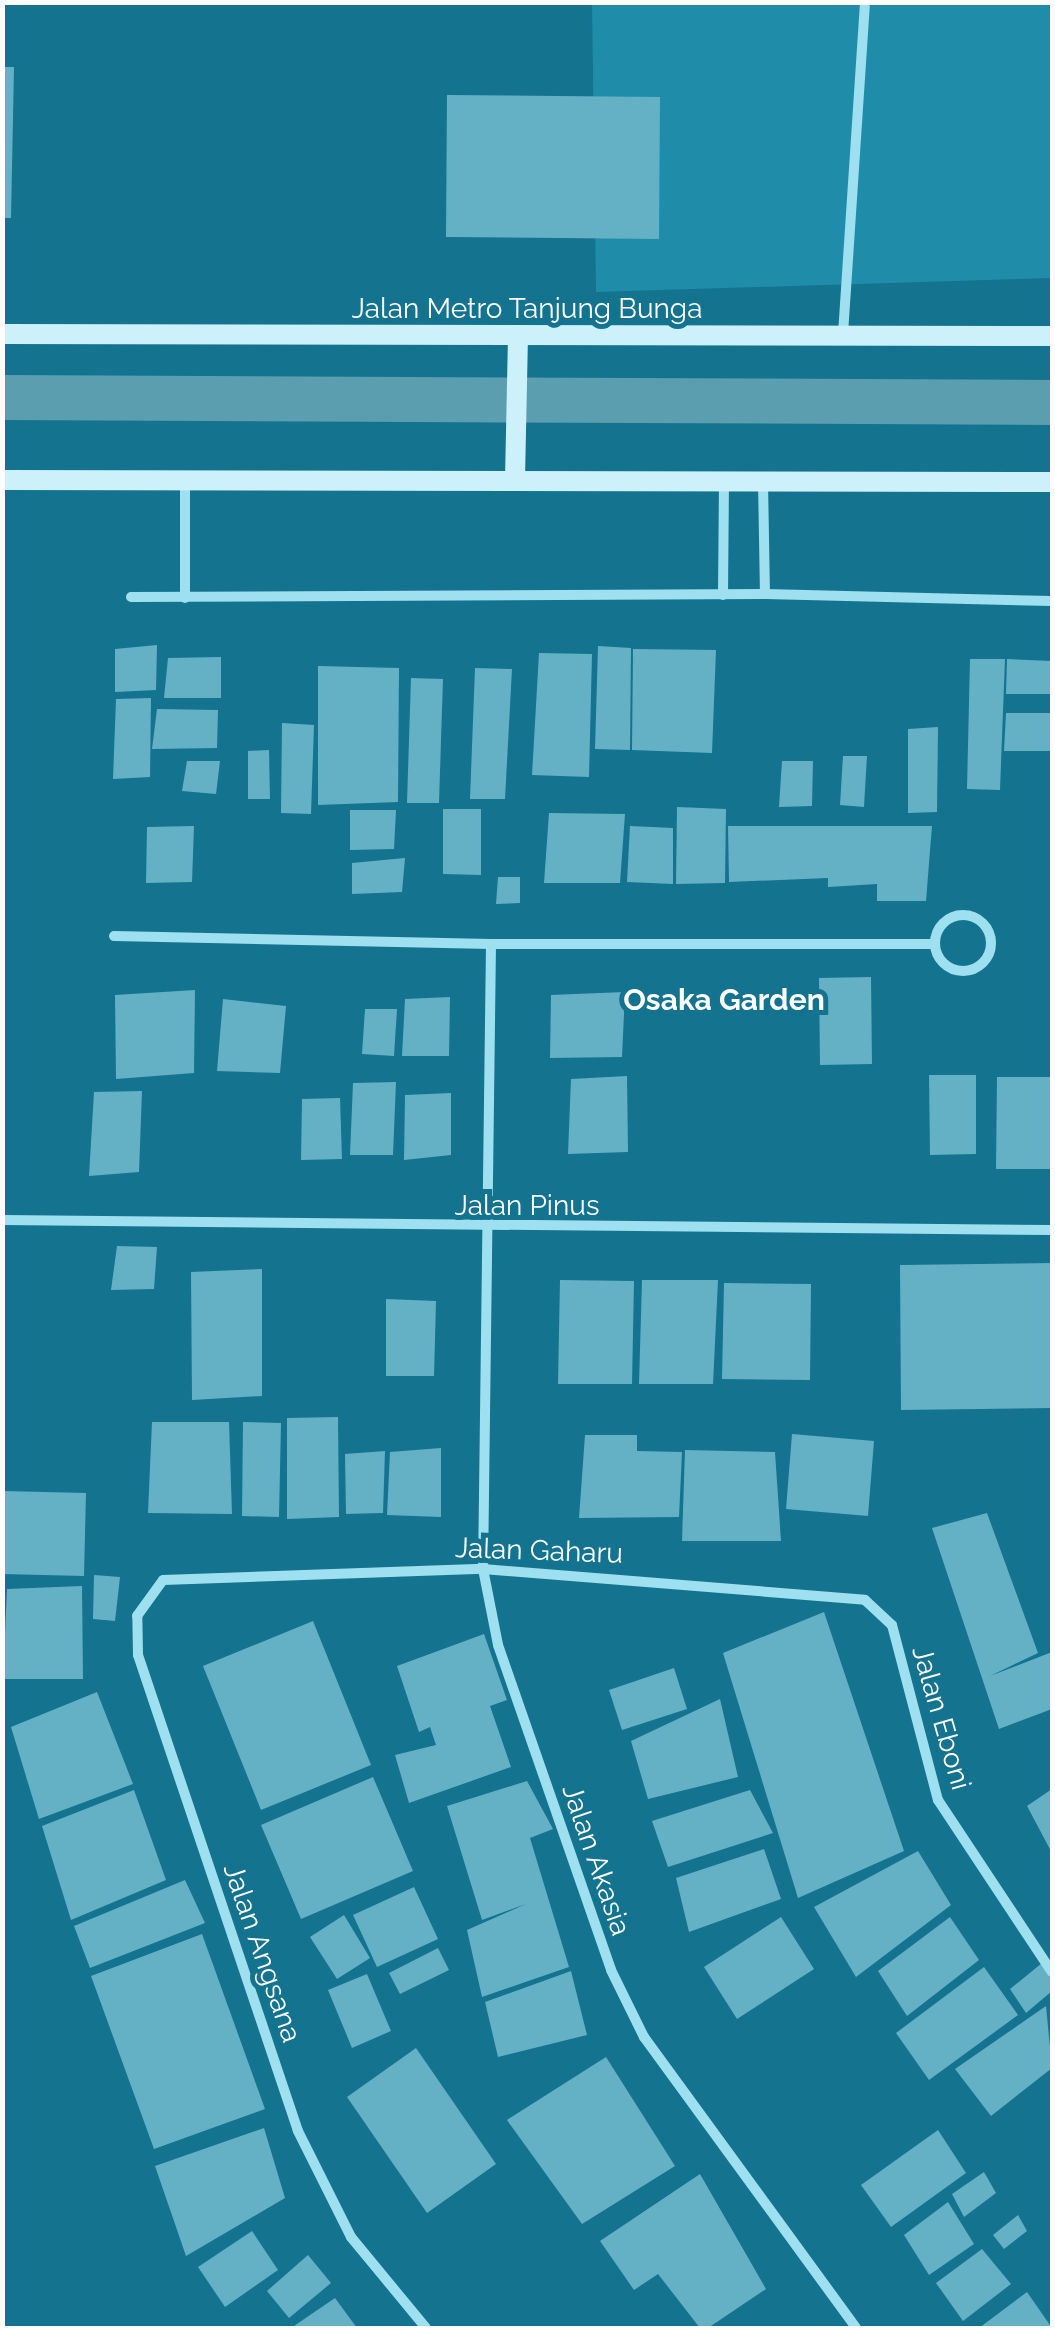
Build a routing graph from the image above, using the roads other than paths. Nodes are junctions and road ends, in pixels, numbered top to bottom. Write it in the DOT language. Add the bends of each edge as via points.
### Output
graph roads {
  1 [pos="865,2"];
  2 [pos="2,334"];
  3 [pos="843,334"];
  4 [pos="1052,336"];
  5 [pos="518,338"];
  6 [pos="184,479"];
  7 [pos="516,479"];
  8 [pos="2,480"];
  9 [pos="724,480"];
  10 [pos="763,480"];
  11 [pos="1052,482"];
  12 [pos="765,594"];
  13 [pos="722,595"];
  14 [pos="131,596"];
  15 [pos="186,598"];
  16 [pos="1052,601"];
  17 [pos="114,936"];
  18 [pos="492,944"];
  19 [pos="935,944"];
  20 [pos="2,1220"];
  21 [pos="486,1229"];
  22 [pos="1052,1230"];
  23 [pos="483,1568"];
  24 [pos="173,1577"];
  25 [pos="892,1625"];
  26 [pos="1052,1972"];
  27 [pos="426,2328"];
  28 [pos="856,2328"];
  1 -- 3 [label="street"];
  2 -- 5 [label="main road, Jalan Metro Tanjung Bunga"];
  3 -- 4 [label="main road, Jalan Metro Tanjung Bunga"];
  3 -- 5 [label="main road, Jalan Metro Tanjung Bunga"];
  5 -- 7 [label="main road"];
  6 -- 7 [label="main road"];
  6 -- 8 [label="main road"];
  6 -- 15 [label="street"];
  7 -- 9 [label="main road"];
  9 -- 10 [label="main road"];
  9 -- 13 [label="street"];
  10 -- 11 [label="main road"];
  10 -- 12 [label="street"];
  12 -- 13 [label="street"];
  12 -- 16 [label="street"];
  13 -- 15 [label="street"];
  14 -- 15 [label="street"];
  17 -- 18 [label="street"];
  18 -- 19 [label="street"];
  18 -- 21 [label="street, Jalan Akasia"];
  19 -- 19 [label="street" via="941,926 964,914 991,938 985,961 963,972 940,961"];
  20 -- 21 [label="street, Jalan Pinus"];
  21 -- 22 [label="street, Jalan Pinus"];
  21 -- 23 [label="street, Jalan Akasia"];
  23 -- 24 [label="street, Jalan Gaharu"];
  23 -- 25 [label="street, Jalan Gaharu" via="847,1595 866,1600"];
  23 -- 28 [label="street, Jalan Akasia" via="498,1644 611,1970 644,2037"];
  24 -- 27 [label="street, Jalan Angsana" via="162,1580 138,1616 138,1656 323,2190 351,2237"];
  25 -- 26 [label="street, Jalan Eboni" via="938,1800"];
}
